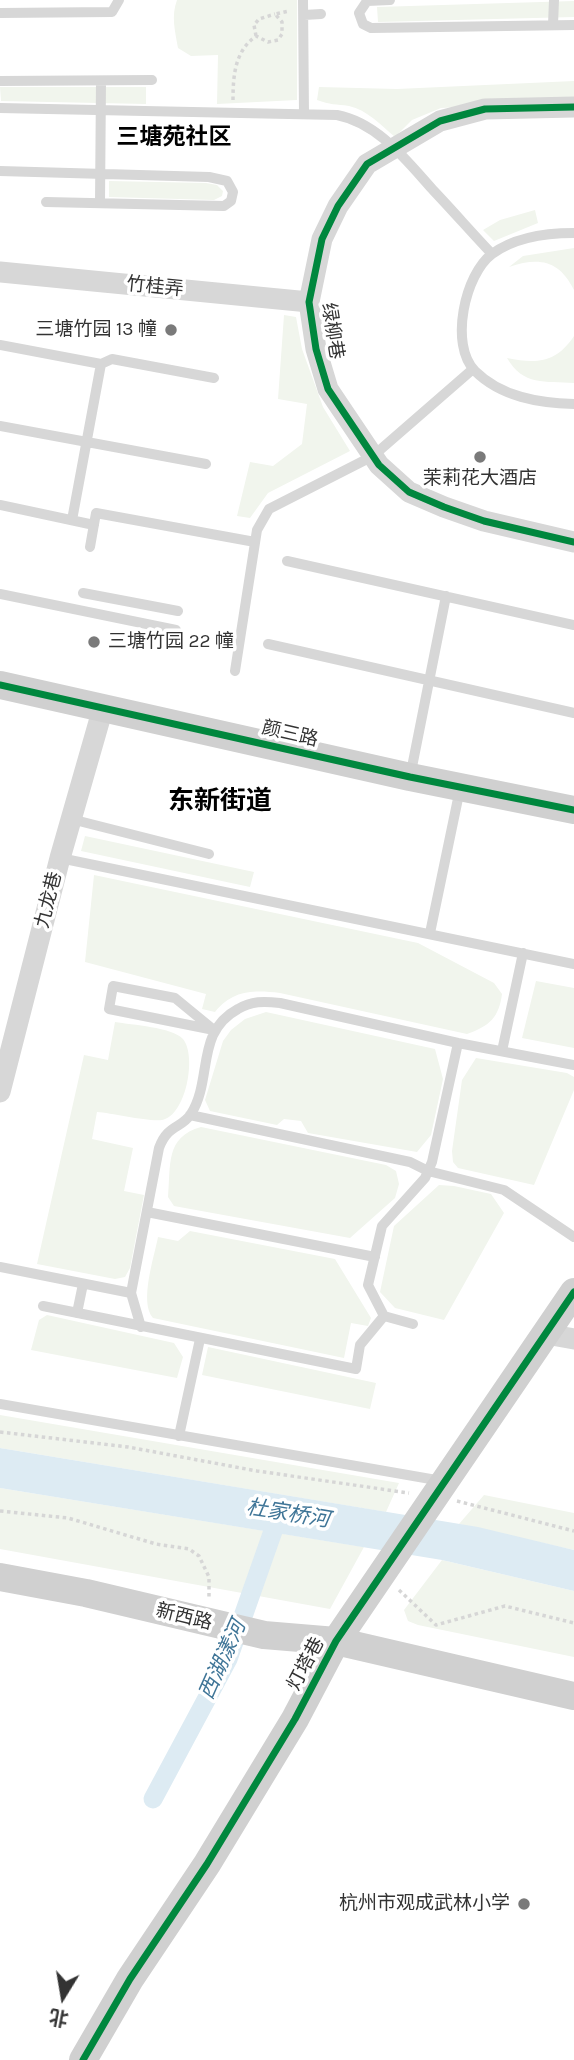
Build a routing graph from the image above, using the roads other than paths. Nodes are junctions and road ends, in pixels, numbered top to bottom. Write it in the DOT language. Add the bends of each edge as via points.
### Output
graph roads {
  1 [pos="119,0"];
  2 [pos="303,0"];
  3 [pos="390,0"];
  4 [pos="554,0"];
  5 [pos="0,13"];
  6 [pos="346,13"];
  7 [pos="359,13"];
  8 [pos="321,14"];
  9 [pos="304,15"];
  10 [pos="553,25"];
  11 [pos="574,25"];
  12 [pos="152,80"];
  13 [pos="0,81"];
  14 [pos="101,81"];
  15 [pos="574,107"];
  16 [pos="0,108"];
  17 [pos="101,110"];
  18 [pos="304,114"];
  19 [pos="394,148"];
  20 [pos="0,171"];
  21 [pos="101,174"];
  22 [pos="46,202"];
  23 [pos="100,203"];
  24 [pos="574,233"];
  25 [pos="492,254"];
  26 [pos="0,272"];
  27 [pos="309,302"];
  28 [pos="0,345"];
  29 [pos="101,364"];
  30 [pos="473,369"];
  31 [pos="214,378"];
  32 [pos="574,404"];
  33 [pos="0,426"];
  34 [pos="87,442"];
  35 [pos="373,456"];
  36 [pos="205,464"];
  37 [pos="0,505"];
  38 [pos="72,520"];
  39 [pos="94,525"];
  40 [pos="574,541"];
  41 [pos="255,542"];
  42 [pos="90,547"];
  43 [pos="287,561"];
  44 [pos="0,594"];
  45 [pos="446,596"];
  46 [pos="79,610"];
  47 [pos="178,611"];
  48 [pos="573,623"];
  49 [pos="176,630"];
  50 [pos="268,645"];
  51 [pos="235,671"];
  52 [pos="431,681"];
  53 [pos="0,685"];
  54 [pos="103,708"];
  55 [pos="574,713"];
  56 [pos="410,777"];
  57 [pos="461,787"];
  58 [pos="574,810"];
  59 [pos="71,819"];
  60 [pos="209,854"];
  61 [pos="60,858"];
  62 [pos="430,933"];
  63 [pos="523,953"];
  64 [pos="574,964"];
  65 [pos="214,1030"];
  66 [pos="458,1044"];
  67 [pos="502,1051"];
  68 [pos="574,1065"];
  69 [pos="0,1092"];
  70 [pos="190,1115"];
  71 [pos="428,1171"];
  72 [pos="147,1212"];
  73 [pos="574,1237"];
  74 [pos="375,1257"];
  75 [pos="0,1267"];
  76 [pos="83,1284"];
  77 [pos="574,1292"];
  78 [pos="131,1293"];
  79 [pos="43,1306"];
  80 [pos="78,1313"];
  81 [pos="384,1316"];
  82 [pos="413,1324"];
  83 [pos="141,1327"];
  84 [pos="546,1334"];
  85 [pos="200,1339"];
  86 [pos="574,1339"];
  87 [pos="0,1404"];
  88 [pos="179,1436"];
  89 [pos="437,1494"];
  90 [pos="0,1577"];
  91 [pos="335,1641"];
  92 [pos="574,1696"];
  93 [pos="83,2060"];
  1 -- 5 [label="lane" via="112,12"];
  2 -- 9 [label="lane"];
  3 -- 7 [label="lane" via="367,1"];
  4 -- 10 [label="lane"];
  6 -- 7 [label="lane"];
  7 -- 10 [label="lane" via="371,29"];
  8 -- 9 [label="lane"];
  9 -- 18 [label="lane"];
  10 -- 11 [label="lane"];
  12 -- 14 [label="lane"];
  13 -- 14 [label="lane"];
  14 -- 17 [label="lane"];
  15 -- 19 [label="street, 绿柳巷" via="485,109 440,121"];
  16 -- 17 [label="lane"];
  17 -- 18 [label="lane"];
  17 -- 21 [label="lane"];
  18 -- 19 [label="lane" via="351,118"];
  19 -- 25 [label="lane"];
  19 -- 27 [label="street, 绿柳巷" via="367,164 338,206 322,239"];
  20 -- 21 [label="lane"];
  21 -- 23 [label="lane"];
  21 -- 23 [label="lane" via="209,177 227,181 233,192 224,206"];
  22 -- 23 [label="lane"];
  24 -- 25 [label="lane" via="548,233"];
  25 -- 30 [label="lane" via="474,275 465,301 462,329"];
  26 -- 27 [label="street, 竹桂弄"];
  27 -- 35 [label="street, 绿柳巷" via="328,389"];
  28 -- 29 [label="lane"];
  29 -- 31 [label="lane" via="112,359"];
  29 -- 34 [label="lane"];
  30 -- 32 [label="lane" via="497,389 531,400"];
  30 -- 35 [label="lane"];
  33 -- 34 [label="lane"];
  34 -- 36 [label="lane"];
  34 -- 38 [label="lane"];
  35 -- 40 [label="street, 绿柳巷" via="409,492 444,508"];
  35 -- 41 [label="lane" via="269,509"];
  37 -- 38 [label="lane"];
  38 -- 39 [label="lane"];
  39 -- 41 [label="lane" via="96,513"];
  39 -- 42 [label="lane"];
  41 -- 51 [label="lane"];
  43 -- 45 [label="lane"];
  44 -- 46 [label="lane"];
  45 -- 48 [label="lane"];
  45 -- 52 [label="lane"];
  46 -- 47 [label="lane" via="84,589"];
  46 -- 49 [label="lane"];
  50 -- 52 [label="lane"];
  52 -- 55 [label="lane"];
  52 -- 56 [label="lane"];
  53 -- 54 [label="street, 颜三路"];
  54 -- 56 [label="street, 颜三路"];
  54 -- 59 [label="street, 九龙巷"];
  56 -- 57 [label="street, 颜三路"];
  57 -- 58 [label="street, 颜三路"];
  57 -- 62 [label="lane"];
  59 -- 60 [label="lane"];
  59 -- 61 [label="street, 九龙巷"];
  61 -- 62 [label="lane"];
  61 -- 69 [label="street, 九龙巷"];
  62 -- 63 [label="lane"];
  63 -- 64 [label="lane"];
  63 -- 67 [label="lane"];
  65 -- 65 [label="lane" via="109,1009 113,986 175,998"];
  65 -- 66 [label="lane" via="230,1013 249,1002 264,1001"];
  65 -- 70 [label="lane"];
  66 -- 67 [label="lane"];
  66 -- 71 [label="lane"];
  67 -- 68 [label="lane"];
  70 -- 71 [label="lane" via="411,1162"];
  70 -- 72 [label="lane" via="164,1134"];
  71 -- 73 [label="lane" via="503,1190"];
  71 -- 74 [label="lane" via="382,1226"];
  72 -- 74 [label="lane"];
  72 -- 78 [label="lane"];
  74 -- 81 [label="lane" via="368,1285"];
  75 -- 76 [label="lane"];
  76 -- 78 [label="lane"];
  76 -- 80 [label="lane"];
  77 -- 84 [label="street, 灯塔巷"];
  78 -- 83 [label="lane"];
  79 -- 80 [label="lane"];
  80 -- 83 [label="lane"];
  81 -- 82 [label="lane"];
  81 -- 85 [label="lane" via="360,1345 356,1369"];
  83 -- 85 [label="lane"];
  84 -- 86 [label="street"];
  84 -- 89 [label="street, 灯塔巷"];
  85 -- 88 [label="lane"];
  87 -- 88 [label="lane"];
  88 -- 89 [label="lane"];
  89 -- 91 [label="street, 灯塔巷"];
  90 -- 91 [label="street, 新西路" via="264,1635"];
  91 -- 92 [label="street, 新西路"];
  91 -- 93 [label="street, 灯塔巷" via="295,1719"];
}
